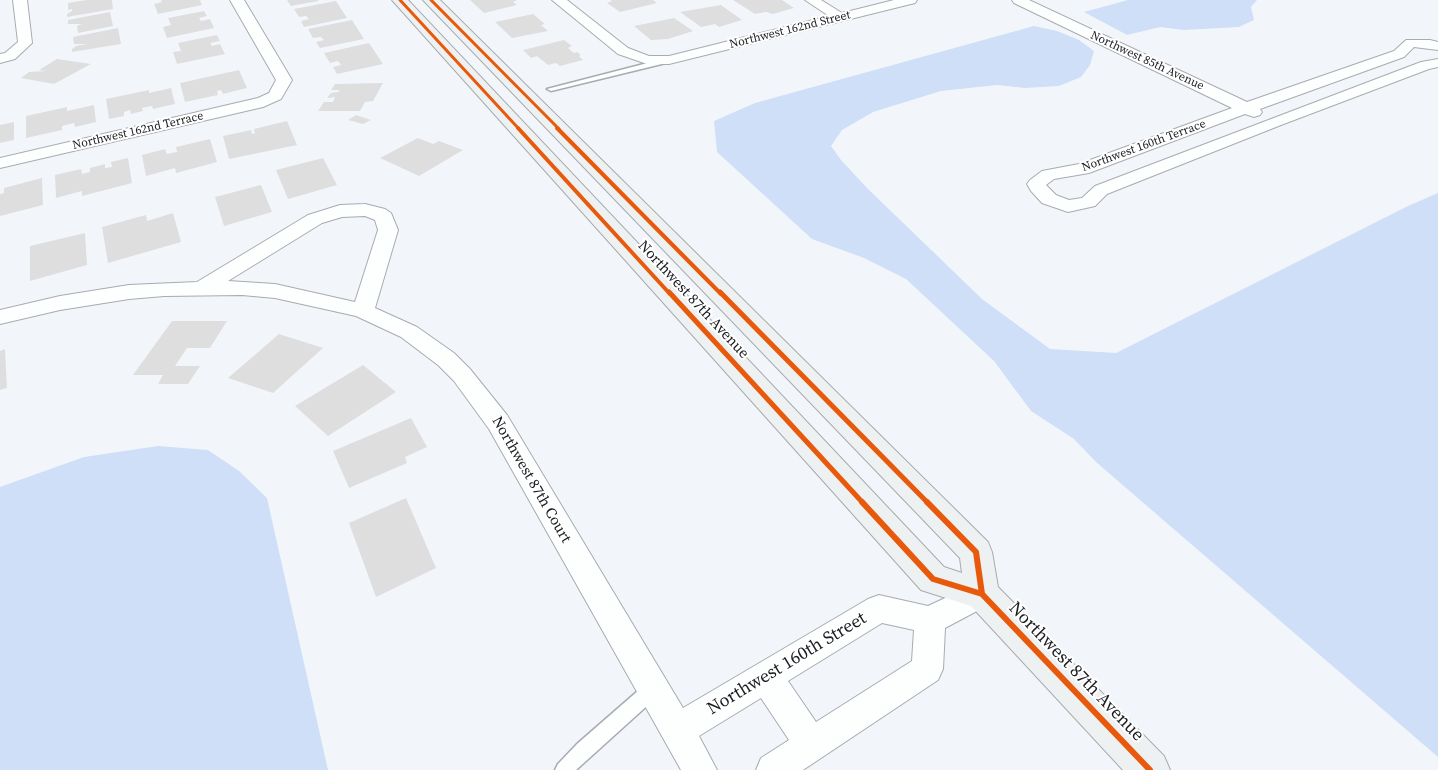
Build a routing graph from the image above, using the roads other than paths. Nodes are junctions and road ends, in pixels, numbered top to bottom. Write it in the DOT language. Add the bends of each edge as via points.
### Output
graph roads {
  1 [pos="20,0"];
  2 [pos="238,0"];
  3 [pos="400,0"];
  4 [pos="431,0"];
  5 [pos="559,0"];
  6 [pos="812,0"];
  7 [pos="910,0"];
  8 [pos="1019,0"];
  9 [pos="840,17"];
  10 [pos="1438,46"];
  11 [pos="5,58"];
  12 [pos="669,60"];
  13 [pos="1438,63"];
  14 [pos="551,89"];
  15 [pos="1246,108"];
  16 [pos="1275,122"];
  17 [pos="0,163"];
  18 [pos="202,288"];
  19 [pos="363,311"];
  20 [pos="0,317"];
  21 [pos="982,594"];
  22 [pos="930,620"];
  23 [pos="766,677"];
  24 [pos="652,689"];
  25 [pos="676,731"];
  26 [pos="812,745"];
  27 [pos="564,770"];
  28 [pos="700,770"];
  29 [pos="773,770"];
  30 [pos="1150,770"];
  1 -- 11 [label="street" via="25,43"];
  2 -- 17 [label="street, Northwest 162nd Terrace" via="284,80 275,96 263,102"];
  3 -- 21 [label="street, Northwest 87th Avenue" via="933,579"];
  4 -- 21 [label="street, Northwest 87th Avenue" via="976,552"];
  5 -- 12 [label="street, Northwest 162nd Street" via="623,52 647,60"];
  6 -- 9 [label="street"];
  7 -- 9 [label="street, Northwest 162nd Street"];
  8 -- 15 [label="street, Northwest 85th Avenue"];
  9 -- 12 [label="street, Northwest 162nd Street"];
  10 -- 15 [label="street, Northwest 160th Terrace" via="1411,43 1399,54"];
  12 -- 14 [label="lane, Northwest 162nd Street"];
  13 -- 16 [label="street, Northwest 160th Terrace"];
  15 -- 16 [label="street, Northwest 85th Avenue"];
  15 -- 16 [label="street, Northwest 160th Terrace" via="1083,169 1048,174 1036,184 1049,199 1068,206 1088,202 1101,190"];
  18 -- 19 [label="street, Northwest 87th Court" via="275,291"];
  18 -- 19 [label="street" via="315,219 340,211 366,210 384,217 388,230"];
  18 -- 20 [label="street, Northwest 87th Court" via="95,296"];
  19 -- 24 [label="street, Northwest 87th Court" via="409,332 428,345 446,359 478,394 498,422"];
  21 -- 22 [label="street"];
  21 -- 30 [label="street, Northwest 87th Avenue"];
  22 -- 23 [label="street, Northwest 160th Street" via="880,608"];
  22 -- 26 [label="street" via="927,669"];
  23 -- 25 [label="street, Northwest 160th Street"];
  23 -- 26 [label="street"];
  24 -- 25 [label="street, Northwest 87th Court"];
  24 -- 27 [label="lane"];
  25 -- 28 [label="street, Northwest 87th Court"];
  26 -- 29 [label="street"];
}
